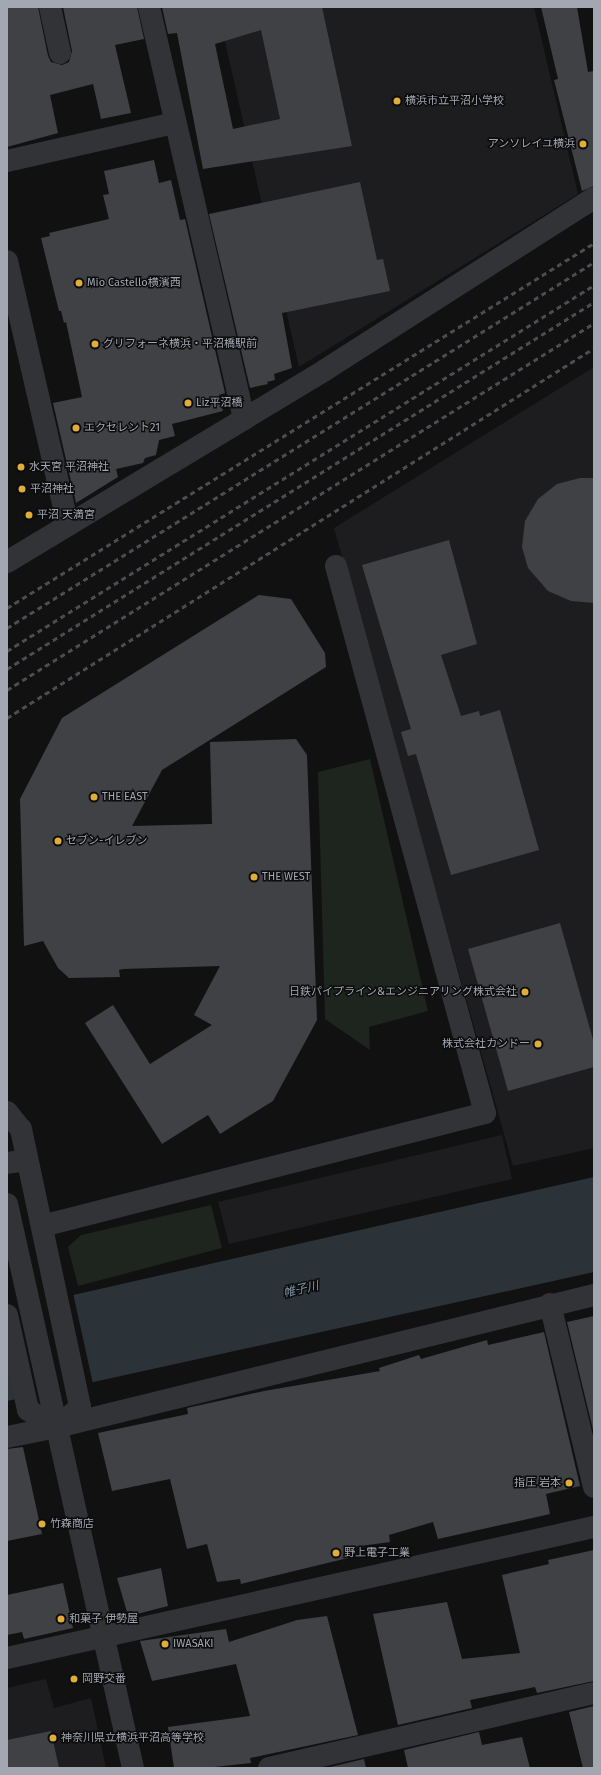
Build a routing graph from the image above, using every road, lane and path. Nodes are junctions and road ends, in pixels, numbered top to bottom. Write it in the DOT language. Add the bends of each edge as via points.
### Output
graph roads {
  1 [pos="50,7"];
  2 [pos="149,7"];
  3 [pos="60,53"];
  4 [pos="174,123"];
  5 [pos="7,161"];
  6 [pos="594,198"];
  7 [pos="7,261"];
  8 [pos="244,419"];
  9 [pos="68,525"];
  10 [pos="7,562"];
  11 [pos="336,566"];
  12 [pos="7,1112"];
  13 [pos="17,1162"];
  14 [pos="7,1204"];
  15 [pos="42,1226"];
  16 [pos="594,1295"];
  17 [pos="550,1304"];
  18 [pos="7,1315"];
  19 [pos="57,1427"];
  20 [pos="7,1437"];
  21 [pos="594,1488"];
  22 [pos="594,1527"];
  23 [pos="103,1635"];
  24 [pos="7,1658"];
  25 [pos="594,1693"];
  26 [pos="134,1768"];
  27 [pos="269,1768"];
  1 -- 3 [label="street"];
  2 -- 4 [label="street"];
  4 -- 5 [label="street"];
  4 -- 8 [label="street"];
  6 -- 8 [label="street"];
  7 -- 9 [label="street"];
  8 -- 9 [label="street"];
  9 -- 10 [label="street"];
  11 -- 15 [label="street" via="485,1113"];
  12 -- 13 [label="street" via="21,1129"];
  13 -- 15 [label="street"];
  14 -- 19 [label="street"];
  15 -- 19 [label="street" via="80,1407"];
  16 -- 17 [label="street"];
  17 -- 19 [label="street"];
  17 -- 21 [label="street"];
  18 -- 19 [label="street" via="28,1410"];
  19 -- 20 [label="street"];
  19 -- 23 [label="street"];
  22 -- 23 [label="street"];
  23 -- 24 [label="street"];
  23 -- 26 [label="street"];
  25 -- 27 [label="street"];
}
